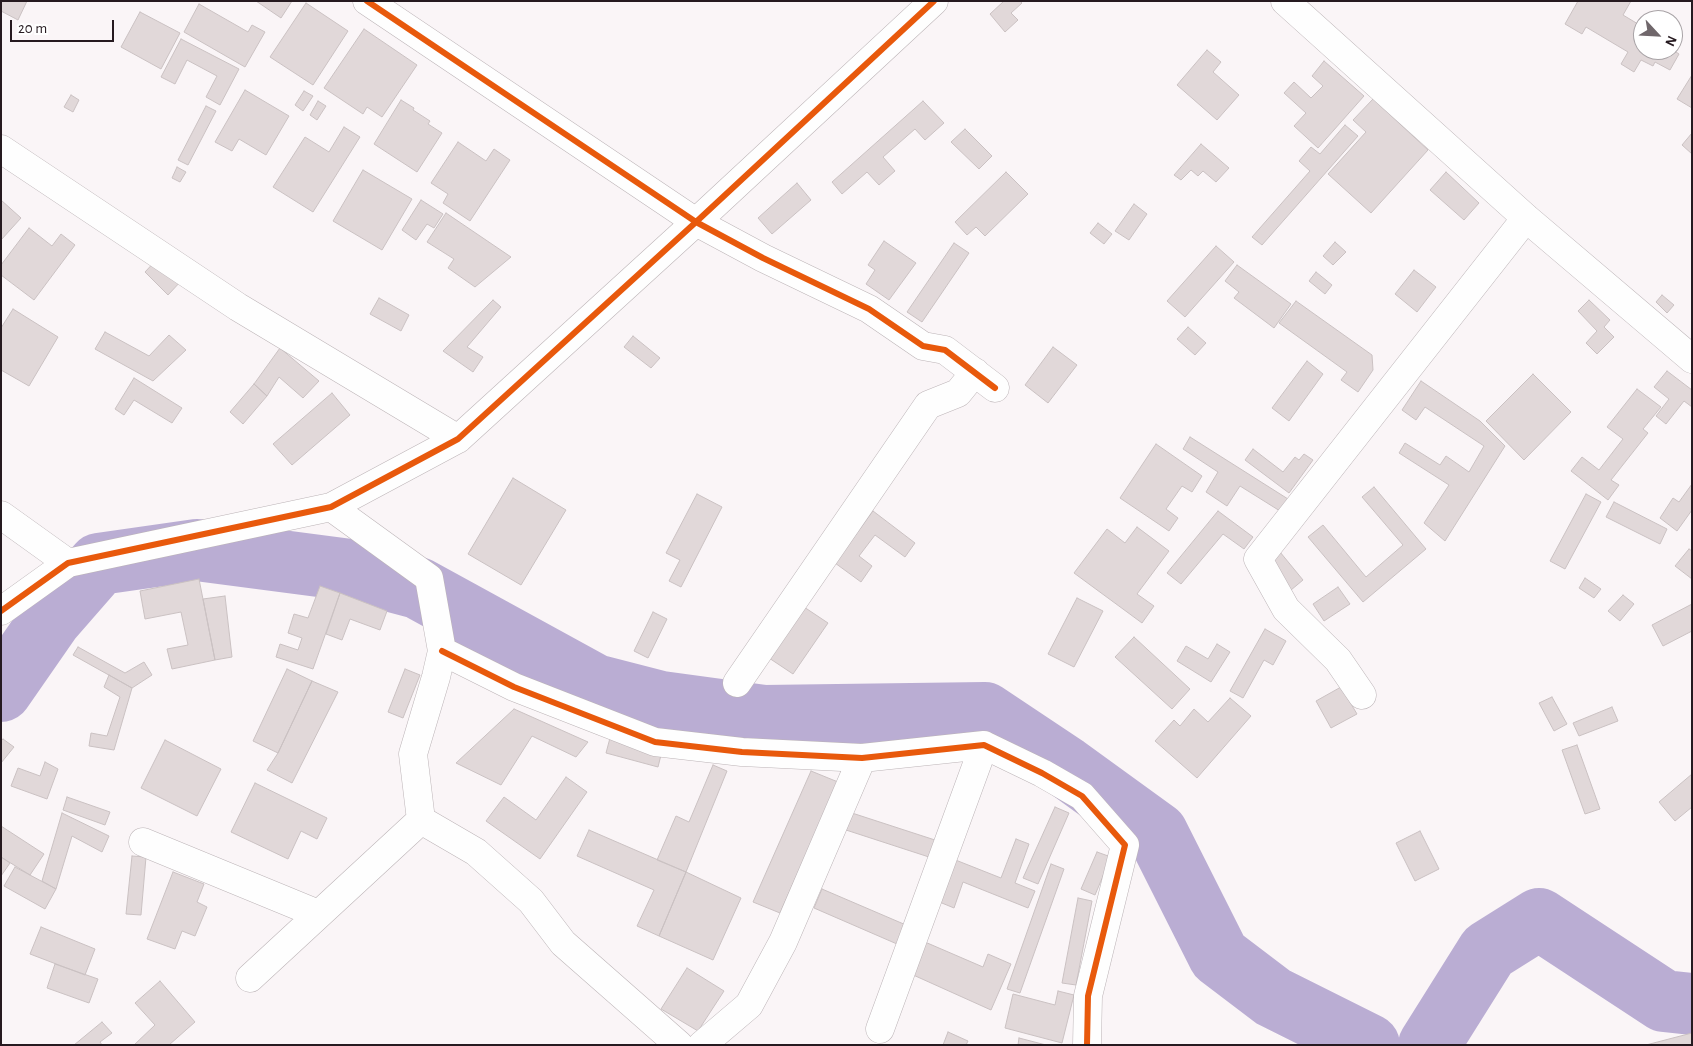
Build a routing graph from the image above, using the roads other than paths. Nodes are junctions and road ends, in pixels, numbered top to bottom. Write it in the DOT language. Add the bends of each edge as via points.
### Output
graph roads {
  1 [pos="367,1"];
  2 [pos="934,1"];
  3 [pos="1285,1"];
  4 [pos="1,149"];
  5 [pos="1526,218"];
  6 [pos="696,222"];
  7 [pos="1692,359"];
  8 [pos="458,439"];
  9 [pos="331,507"];
  10 [pos="1,515"];
  11 [pos="68,563"];
  12 [pos="1,612"];
  13 [pos="442,651"];
  14 [pos="737,683"];
  15 [pos="1362,695"];
  16 [pos="984,745"];
  17 [pos="862,758"];
  18 [pos="421,820"];
  19 [pos="143,842"];
  20 [pos="318,914"];
  21 [pos="250,978"];
  22 [pos="880,1029"];
  23 [pos="679,1045"];
  24 [pos="702,1045"];
  25 [pos="1087,1045"];
  1 -- 6 [label="street"];
  2 -- 6 [label="street"];
  3 -- 5 [label="street"];
  4 -- 8 [label="street" via="238,306"];
  5 -- 7 [label="street"];
  5 -- 15 [label="street" via="1258,559 1286,609 1338,660"];
  6 -- 8 [label="street"];
  6 -- 14 [label="street" via="869,309 923,346 945,350 985,380 928,405"];
  8 -- 9 [label="street"];
  9 -- 11 [label="street"];
  9 -- 13 [label="street" via="429,578"];
  10 -- 11 [label="street"];
  11 -- 12 [label="street"];
  13 -- 17 [label="street" via="514,687 655,742 742,752"];
  13 -- 18 [label="street" via="414,754"];
  16 -- 17 [label="street"];
  16 -- 22 [label="street"];
  16 -- 25 [label="street" via="1082,796 1125,845 1088,996"];
  17 -- 24 [label="street" via="783,942 749,1005"];
  18 -- 20 [label="street"];
  18 -- 23 [label="street" via="476,852 531,901 563,943"];
  19 -- 20 [label="street"];
  20 -- 21 [label="street"];
}
